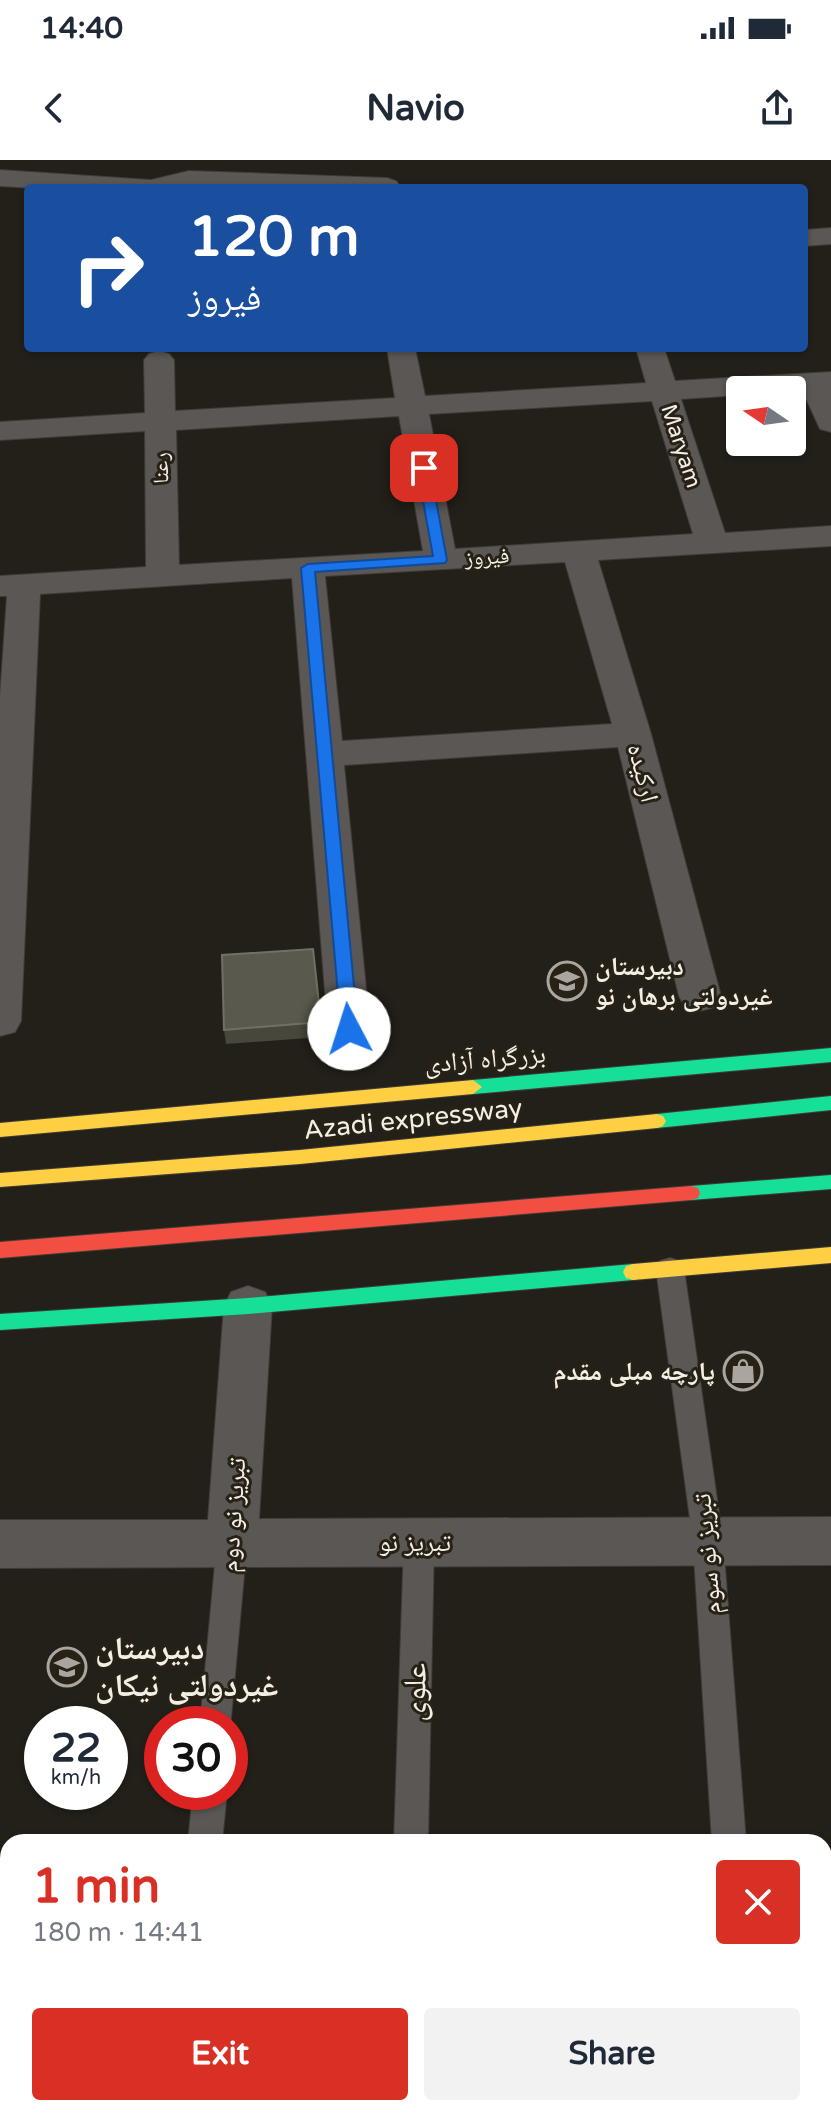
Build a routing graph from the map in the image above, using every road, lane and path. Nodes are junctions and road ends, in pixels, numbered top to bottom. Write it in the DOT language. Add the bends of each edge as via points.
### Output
graph roads {
  1 [pos="0,178"];
  2 [pos="91,184"];
  3 [pos="168,184"];
  4 [pos="330,184"];
  5 [pos="831,236"];
  6 [pos="808,238"];
  7 [pos="402,352"];
  8 [pos="651,352"];
  9 [pos="159,360"];
  10 [pos="822,382"];
  11 [pos="663,391"];
  12 [pos="412,406"];
  13 [pos="160,422"];
  14 [pos="831,423"];
  15 [pos="0,431"];
  16 [pos="831,536"];
  17 [pos="712,543"];
  18 [pos="579,552"];
  19 [pos="441,560"];
  20 [pos="308,568"];
  21 [pos="163,577"];
  22 [pos="12,586"];
  23 [pos="633,734"];
  24 [pos="325,754"];
  25 [pos="700,996"];
  26 [pos="0,1021"];
  27 [pos="349,1029"];
  28 [pos="831,1055"];
  29 [pos="831,1103"];
  30 [pos="0,1130"];
  31 [pos="0,1180"];
  32 [pos="831,1182"];
  33 [pos="0,1250"];
  34 [pos="831,1255"];
  35 [pos="670,1269"];
  36 [pos="248,1306"];
  37 [pos="0,1322"];
  38 [pos="708,1541"];
  39 [pos="831,1541"];
  40 [pos="419,1542"];
  41 [pos="232,1543"];
  42 [pos="0,1544"];
  43 [pos="218,1706"];
  44 [pos="208,1810"];
  45 [pos="206,1834"];
  46 [pos="411,1834"];
  47 [pos="728,1834"];
  1 -- 2 [label="street"];
  3 -- 4 [label="street" via="189,179"];
  5 -- 6 [label="street"];
  7 -- 12 [label="street"];
  8 -- 11 [label="street, Maryam"];
  9 -- 13 [label="street, رعنا"];
  10 -- 11 [label="street"];
  10 -- 14 [label="street"];
  11 -- 12 [label="street"];
  11 -- 17 [label="street, Maryam"];
  12 -- 13 [label="street"];
  12 -- 19 [label="street"];
  13 -- 15 [label="street"];
  13 -- 21 [label="street, رعنا"];
  16 -- 17 [label="street, فیروز"];
  17 -- 18 [label="street, فیروز"];
  18 -- 19 [label="street, فیروز"];
  18 -- 23 [label="street, ارکیده"];
  19 -- 20 [label="street, فیروز"];
  20 -- 21 [label="street, فیروز"];
  20 -- 24 [label="street"];
  21 -- 22 [label="street, فیروز"];
  22 -- 26 [label="street"];
  23 -- 24 [label="street"];
  23 -- 25 [label="street, ارکیده"];
  24 -- 27 [label="street"];
  28 -- 30 [label="highway, بزرگراه آزادی"];
  29 -- 31 [label="highway, Azadi expressway" via="300,1157"];
  32 -- 33 [label="highway"];
  34 -- 35 [label="highway"];
  35 -- 36 [label="highway"];
  35 -- 38 [label="lane, تبریز نو سوم"];
  36 -- 37 [label="highway"];
  36 -- 41 [label="street, تبریز نو دوم"];
  38 -- 39 [label="street, تبریز نو"];
  38 -- 40 [label="street, تبریز نو"];
  38 -- 47 [label="lane, تبریز نو سوم"];
  40 -- 41 [label="street, تبریز نو"];
  40 -- 46 [label="lane, علوی"];
  41 -- 42 [label="street, تبریز نو"];
  41 -- 43 [label="lane, تبریز نو دوم"];
  44 -- 45 [label="lane"];
}
